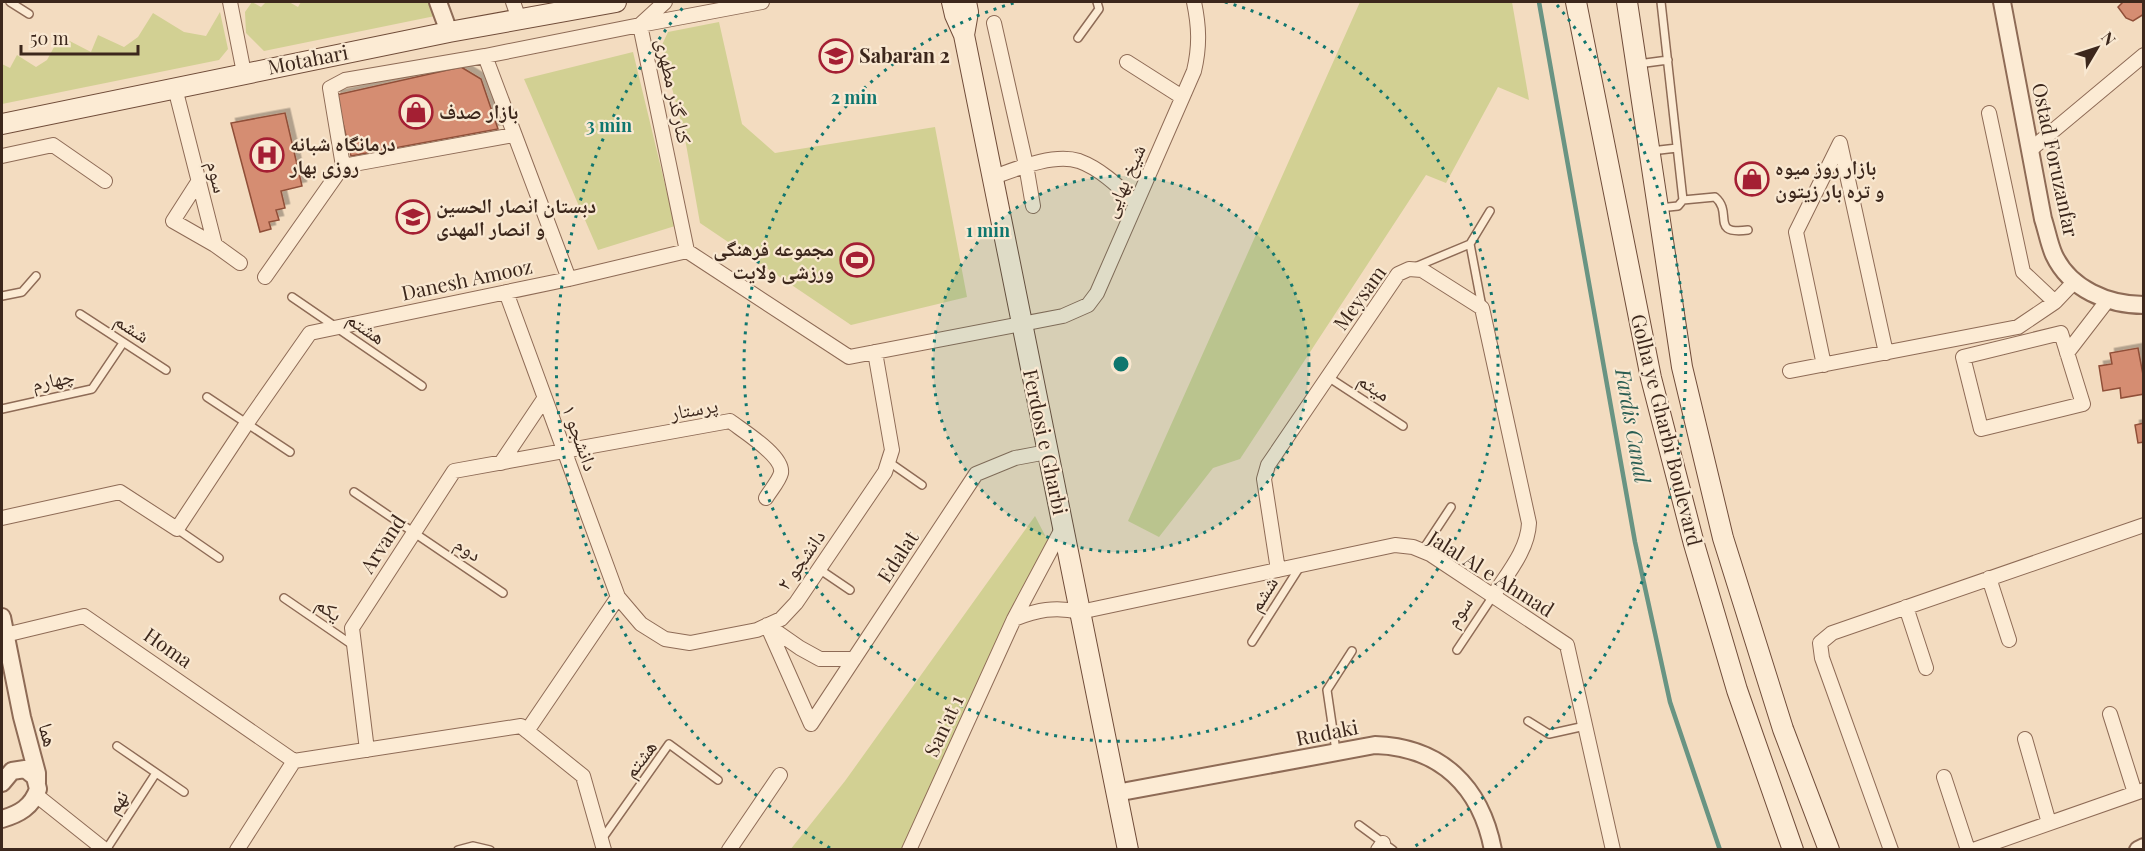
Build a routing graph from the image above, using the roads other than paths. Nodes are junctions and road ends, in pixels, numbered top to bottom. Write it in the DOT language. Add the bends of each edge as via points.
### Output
graph roads {
  1 [pos="9,2"];
  2 [pos="230,2"];
  3 [pos="438,2"];
  4 [pos="616,2"];
  5 [pos="665,2"];
  6 [pos="762,2"];
  7 [pos="951,2"];
  8 [pos="966,2"];
  9 [pos="1097,2"];
  10 [pos="1194,2"];
  11 [pos="1576,2"];
  12 [pos="1627,2"];
  13 [pos="1661,2"];
  14 [pos="2002,2"];
  15 [pos="516,10"];
  16 [pos="29,14"];
  17 [pos="994,23"];
  18 [pos="640,25"];
  19 [pos="449,32"];
  20 [pos="964,35"];
  21 [pos="1078,38"];
  22 [pos="2144,55"];
  23 [pos="485,56"];
  24 [pos="1668,60"];
  25 [pos="1127,62"];
  26 [pos="1636,64"];
  27 [pos="244,73"];
  28 [pos="175,88"];
  29 [pos="1182,98"];
  30 [pos="1989,113"];
  31 [pos="2,124"];
  32 [pos="514,135"];
  33 [pos="1677,148"];
  34 [pos="2030,150"];
  35 [pos="1648,151"];
  36 [pos="2,156"];
  37 [pos="1026,165"];
  38 [pos="343,166"];
  39 [pos="992,178"];
  40 [pos="105,181"];
  41 [pos="198,182"];
  42 [pos="1683,200"];
  43 [pos="1136,203"];
  44 [pos="1033,206"];
  45 [pos="1657,208"];
  46 [pos="1490,211"];
  47 [pos="1748,230"];
  48 [pos="1470,244"];
  49 [pos="215,245"];
  50 [pos="687,251"];
  51 [pos="240,263"];
  52 [pos="1409,269"];
  53 [pos="36,276"];
  54 [pos="265,277"];
  55 [pos="569,279"];
  56 [pos="2075,281"];
  57 [pos="506,292"];
  58 [pos="2,296"];
  59 [pos="292,297"];
  60 [pos="2107,301"];
  61 [pos="2055,302"];
  62 [pos="2144,305"];
  63 [pos="1482,308"];
  64 [pos="80,314"];
  65 [pos="1021,324"];
  66 [pos="336,327"];
  67 [pos="123,343"];
  68 [pos="875,352"];
  69 [pos="1886,353"];
  70 [pos="2067,353"];
  71 [pos="1824,365"];
  72 [pos="166,370"];
  73 [pos="1790,371"];
  74 [pos="1328,377"];
  75 [pos="422,386"];
  76 [pos="207,397"];
  77 [pos="544,399"];
  78 [pos="2,409"];
  79 [pos="247,423"];
  80 [pos="1403,426"];
  81 [pos="290,452"];
  82 [pos="1047,452"];
  83 [pos="564,453"];
  84 [pos="889,462"];
  85 [pos="501,463"];
  86 [pos="922,485"];
  87 [pos="354,492"];
  88 [pos="766,498"];
  89 [pos="1451,507"];
  90 [pos="2,518"];
  91 [pos="2144,525"];
  92 [pos="1063,527"];
  93 [pos="177,529"];
  94 [pos="414,533"];
  95 [pos="1422,551"];
  96 [pos="219,558"];
  97 [pos="1301,565"];
  98 [pos="819,569"];
  99 [pos="1278,570"];
  100 [pos="1989,578"];
  101 [pos="850,590"];
  102 [pos="503,593"];
  103 [pos="1493,596"];
  104 [pos="618,597"];
  105 [pos="284,598"];
  106 [pos="1906,607"];
  107 [pos="1080,612"];
  108 [pos="2,617"];
  109 [pos="1014,619"];
  110 [pos="767,625"];
  111 [pos="3,635"];
  112 [pos="2009,640"];
  113 [pos="1252,642"];
  114 [pos="354,647"];
  115 [pos="1457,650"];
  116 [pos="1352,651"];
  117 [pos="854,659"];
  118 [pos="1926,668"];
  119 [pos="2110,714"];
  120 [pos="22,717"];
  121 [pos="1528,721"];
  122 [pos="1585,726"];
  123 [pos="527,731"];
  124 [pos="2025,739"];
  125 [pos="117,746"];
  126 [pos="367,750"];
  127 [pos="1336,752"];
  128 [pos="294,761"];
  129 [pos="156,773"];
  130 [pos="780,775"];
  131 [pos="7,777"];
  132 [pos="1944,777"];
  133 [pos="718,780"];
  134 [pos="36,789"];
  135 [pos="2139,791"];
  136 [pos="184,792"];
  137 [pos="1116,794"];
  138 [pos="2,819"];
  139 [pos="2049,823"];
  140 [pos="1359,825"];
  141 [pos="602,845"];
  142 [pos="1385,847"];
  143 [pos="2144,848"];
  144 [pos="106,849"];
  145 [pos="239,849"];
  146 [pos="458,849"];
  147 [pos="490,849"];
  148 [pos="729,849"];
  149 [pos="909,849"];
  150 [pos="1128,849"];
  151 [pos="1493,849"];
  152 [pos="1613,849"];
  153 [pos="1793,849"];
  154 [pos="1829,849"];
  155 [pos="1891,849"];
  156 [pos="1968,849"];
  157 [pos="1973,849"];
  158 [pos="2138,849"];
  1 -- 16 [label="lane"];
  2 -- 27 [label="street"];
  3 -- 19 [label="street"];
  4 -- 15 [label="main road, Motahari"];
  5 -- 18 [label="street"];
  6 -- 18 [label="street, کنارگذر مطهری"];
  7 -- 20 [label="main road, Ferdosi e Gharbi"];
  8 -- 20 [label="main road, Ferdosi e Gharbi"];
  9 -- 21 [label="lane" via="1099,9"];
  10 -- 29 [label="street, شیخ بهایی" via="1199,50"];
  11 -- 153 [label="main road, Golha ye Gharbi Boulevard" via="1651,378 1737,690"];
  12 -- 26 [label="main road, Golha ye Gharbi Boulevard"];
  13 -- 24 [label="lane"];
  14 -- 34 [label="street, Ostad Foruzanfar"];
  15 -- 19 [label="main road, Motahari"];
  17 -- 37 [label="street"];
  18 -- 23 [label="street"];
  18 -- 50 [label="street, کنارگذر مطهری"];
  19 -- 27 [label="main road, Motahari"];
  20 -- 39 [label="main road, Ferdosi e Gharbi"];
  22 -- 34 [label="street"];
  23 -- 32 [label="street"];
  23 -- 38 [label="street" via="345,80 330,88"];
  24 -- 26 [label="lane"];
  24 -- 33 [label="lane"];
  25 -- 29 [label="street"];
  26 -- 35 [label="main road, Golha ye Gharbi Boulevard"];
  27 -- 28 [label="main road, Motahari"];
  28 -- 31 [label="main road, Motahari"];
  28 -- 41 [label="street, سوم"];
  29 -- 43 [label="street, شیخ بهایی"];
  30 -- 61 [label="street" via="2023,272"];
  32 -- 38 [label="street"];
  32 -- 55 [label="street"];
  33 -- 35 [label="lane"];
  33 -- 42 [label="lane"];
  34 -- 56 [label="street, Ostad Foruzanfar" via="2053,254"];
  35 -- 45 [label="main road, Golha ye Gharbi Boulevard"];
  36 -- 40 [label="street" via="53,145"];
  37 -- 39 [label="street"];
  37 -- 43 [label="street" via="1056,159 1078,161 1113,180"];
  37 -- 44 [label="street"];
  38 -- 54 [label="street"];
  39 -- 65 [label="main road, Ferdosi e Gharbi"];
  41 -- 49 [label="street, سوم"];
  41 -- 49 [label="street" via="173,221"];
  42 -- 45 [label="lane" via="1677,206"];
  42 -- 47 [label="lane" via="1715,197 1720,201 1728,230"];
  43 -- 65 [label="street, شیخ بهایی" via="1097,293 1088,305 1063,316"];
  45 -- 154 [label="main road, Golha ye Gharbi Boulevard" via="1682,367 1723,538 1783,729"];
  46 -- 48 [label="lane"];
  48 -- 52 [label="lane"];
  48 -- 63 [label="lane"];
  49 -- 51 [label="street"];
  50 -- 55 [label="street, Danesh Amooz"];
  50 -- 68 [label="street" via="849,357"];
  52 -- 63 [label="street, Meysam" via="1422,270"];
  52 -- 74 [label="street, Meysam" via="1398,274"];
  53 -- 58 [label="lane" via="22,292"];
  55 -- 57 [label="street, Danesh Amooz"];
  56 -- 60 [label="street, Ostad Foruzanfar"];
  56 -- 61 [label="street"];
  57 -- 66 [label="street, Danesh Amooz"];
  57 -- 77 [label="street, دانشجو ۱"];
  59 -- 66 [label="lane, هشتم"];
  60 -- 62 [label="street, Ostad Foruzanfar"];
  60 -- 70 [label="street"];
  61 -- 69 [label="street" via="2018,327"];
  63 -- 103 [label="street" via="1529,523 1523,547"];
  64 -- 67 [label="lane, ششم"];
  65 -- 68 [label="street"];
  65 -- 82 [label="main road, Ferdosi e Gharbi"];
  66 -- 75 [label="lane, هشتم"];
  66 -- 79 [label="street, Danesh Amooz" via="310,333"];
  67 -- 72 [label="lane, ششم"];
  67 -- 78 [label="lane, چهارم" via="92,389"];
  68 -- 84 [label="street, دانشجو ۲" via="892,450"];
  69 -- 71 [label="street"];
  69 -- 71 [label="street" via="1840,143 1796,232"];
  70 -- 70 [label="street" via="2083,404 1982,429 1963,357 2061,333"];
  71 -- 73 [label="street"];
  74 -- 80 [label="lane, میثم"];
  74 -- 99 [label="street, Meysam" via="1268,465 1264,479"];
  76 -- 79 [label="lane"];
  77 -- 83 [label="street, دانشجو ۱"];
  77 -- 85 [label="street"];
  79 -- 81 [label="lane"];
  79 -- 93 [label="street, Danesh Amooz"];
  82 -- 92 [label="main road, Ferdosi e Gharbi"];
  82 -- 117 [label="street, Edalat" via="1015,458 976,474"];
  83 -- 85 [label="street, Arvand"];
  83 -- 88 [label="street, پرستار" via="730,421 780,463 781,473"];
  83 -- 104 [label="street, دانشجو ۱"];
  84 -- 86 [label="lane"];
  84 -- 98 [label="street, دانشجو ۲"];
  85 -- 94 [label="street, Arvand" via="454,471"];
  87 -- 94 [label="lane"];
  89 -- 95 [label="lane"];
  90 -- 93 [label="street" via="120,492"];
  91 -- 100 [label="street"];
  92 -- 107 [label="main road, Ferdosi e Gharbi"];
  92 -- 109 [label="street, San'at 1"];
  93 -- 96 [label="lane"];
  94 -- 102 [label="lane, دوم"];
  94 -- 114 [label="street, Arvand" via="352,628"];
  95 -- 97 [label="street, Jalal Al e Ahmad" via="1395,545"];
  95 -- 103 [label="street, Jalal Al e Ahmad"];
  97 -- 99 [label="street, Jalal Al e Ahmad"];
  97 -- 113 [label="lane, ششم"];
  98 -- 101 [label="lane"];
  98 -- 110 [label="street, دانشجو ۲" via="796,603 781,619"];
  99 -- 107 [label="street, Jalal Al e Ahmad"];
  100 -- 106 [label="street"];
  100 -- 112 [label="street"];
  103 -- 115 [label="lane, سوم"];
  103 -- 122 [label="street, Jalal Al e Ahmad" via="1567,645"];
  104 -- 110 [label="street, دانشجو ۲" via="641,624 666,639 690,643"];
  104 -- 123 [label="street"];
  105 -- 114 [label="lane, یکم"];
  106 -- 118 [label="street"];
  106 -- 155 [label="street" via="1833,633 1820,643"];
  107 -- 109 [label="street" via="1062,608 1036,610"];
  107 -- 137 [label="main road, Ferdosi e Gharbi"];
  108 -- 111 [label="street"];
  109 -- 149 [label="street, San'at 1"];
  110 -- 117 [label="street" via="820,659"];
  110 -- 117 [label="street, Edalat" via="811,724"];
  111 -- 120 [label="street"];
  111 -- 128 [label="street, Homa" via="84,616"];
  114 -- 126 [label="street, Arvand"];
  116 -- 127 [label="lane" via="1328,690"];
  119 -- 135 [label="street"];
  120 -- 131 [label="street, هما" via="19,754"];
  120 -- 134 [label="street, هما" via="37,773"];
  121 -- 122 [label="lane" via="1549,734"];
  122 -- 152 [label="street, Jalal Al e Ahmad"];
  123 -- 126 [label="street" via="521,726"];
  123 -- 141 [label="street" via="583,776"];
  124 -- 139 [label="street"];
  125 -- 129 [label="lane"];
  126 -- 128 [label="street"];
  127 -- 137 [label="street, Rudaki"];
  127 -- 151 [label="street, Rudaki" via="1396,746 1439,762 1460,780 1476,802 1488,826"];
  128 -- 145 [label="street"];
  129 -- 136 [label="lane"];
  129 -- 144 [label="lane, نهم"];
  130 -- 148 [label="street"];
  131 -- 134 [label="street" via="17,769 25,769 31,772"];
  132 -- 156 [label="street"];
  133 -- 141 [label="lane, هشتم" via="669,744"];
  134 -- 138 [label="street" via="24,810"];
  134 -- 144 [label="street"];
  135 -- 139 [label="street"];
  137 -- 150 [label="main road, Ferdosi e Gharbi"];
  139 -- 157 [label="street"];
  140 -- 142 [label="lane"];
  143 -- 158 [label="street"];
  146 -- 147 [label="lane"];
}
